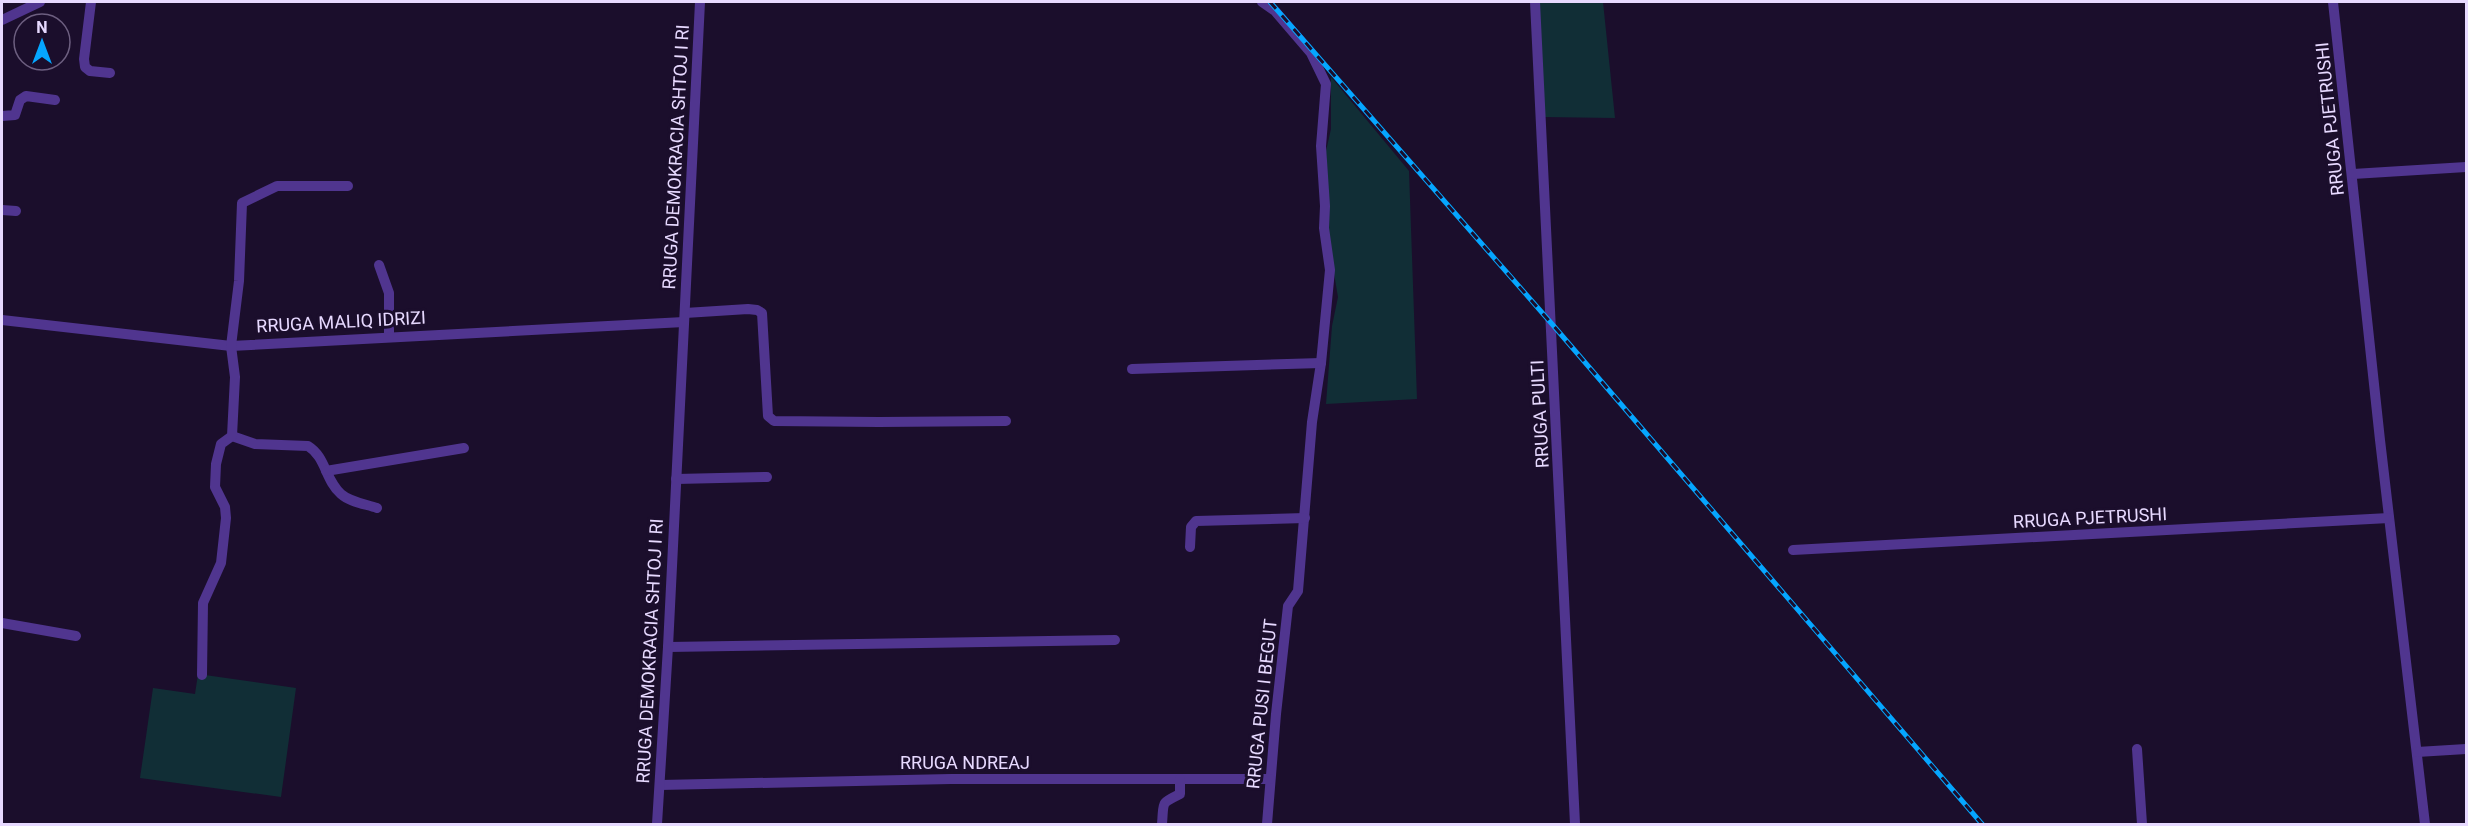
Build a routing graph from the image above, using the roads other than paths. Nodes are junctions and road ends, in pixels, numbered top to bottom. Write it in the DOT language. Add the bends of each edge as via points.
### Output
graph roads {
  1 [pos="40,2"];
  2 [pos="91,2"];
  3 [pos="700,2"];
  4 [pos="1262,2"];
  5 [pos="1535,2"];
  6 [pos="2333,2"];
  7 [pos="2,20"];
  8 [pos="110,73"];
  9 [pos="55,100"];
  10 [pos="2,116"];
  11 [pos="2466,166"];
  12 [pos="2353,174"];
  13 [pos="348,186"];
  14 [pos="2,210"];
  15 [pos="16,211"];
  16 [pos="379,265"];
  17 [pos="684,318"];
  18 [pos="2,320"];
  19 [pos="389,336"];
  20 [pos="231,345"];
  21 [pos="1321,363"];
  22 [pos="1132,369"];
  23 [pos="1006,421"];
  24 [pos="232,436"];
  25 [pos="464,447"];
  26 [pos="326,471"];
  27 [pos="767,477"];
  28 [pos="676,479"];
  29 [pos="377,508"];
  30 [pos="1305,518"];
  31 [pos="2389,518"];
  32 [pos="1190,547"];
  33 [pos="1793,550"];
  34 [pos="2,624"];
  35 [pos="76,636"];
  36 [pos="1115,640"];
  37 [pos="668,647"];
  38 [pos="202,675"];
  39 [pos="2137,749"];
  40 [pos="2466,749"];
  41 [pos="2417,752"];
  42 [pos="1180,779"];
  43 [pos="1270,779"];
  44 [pos="660,785"];
  45 [pos="657,825"];
  46 [pos="1162,825"];
  47 [pos="1267,825"];
  48 [pos="1575,825"];
  49 [pos="2142,825"];
  50 [pos="2425,825"];
  1 -- 7 [label="street"];
  2 -- 8 [label="street" via="85,67"];
  3 -- 17 [label="street, RRUGA DEMOKRACIA SHTOJ I RI"];
  4 -- 21 [label="street, RRUGA PUSI I BEGUT" via="1311,52 1326,84 1321,146 1324,228 1330,266"];
  5 -- 48 [label="street, RRUGA PULTI"];
  6 -- 12 [label="street, RRUGA PJETRUSHI"];
  9 -- 10 [label="street" via="26,96 20,100 15,114"];
  11 -- 12 [label="street"];
  12 -- 31 [label="street, RRUGA PJETRUSHI"];
  13 -- 20 [label="street" via="277,186 242,204"];
  14 -- 15 [label="street"];
  16 -- 19 [label="street" via="389,293"];
  17 -- 19 [label="street, RRUGA MALIQ IDRIZI"];
  17 -- 23 [label="street, RRUGA DEMOKRACIA SHTOJ I RI" via="748,309 762,313 768,416 774,421"];
  17 -- 28 [label="street, RRUGA DEMOKRACIA SHTOJ I RI"];
  18 -- 20 [label="street, RRUGA MALIQ IDRIZI"];
  19 -- 20 [label="street, RRUGA MALIQ IDRIZI"];
  20 -- 24 [label="street" via="235,377"];
  21 -- 22 [label="street"];
  21 -- 30 [label="street, RRUGA PUSI I BEGUT"];
  24 -- 26 [label="street" via="255,444 308,446"];
  24 -- 38 [label="street" via="222,444 216,464 215,487 226,518 221,563 203,603"];
  25 -- 26 [label="street"];
  26 -- 29 [label="street" via="341,494"];
  27 -- 28 [label="street"];
  28 -- 37 [label="street, RRUGA DEMOKRACIA SHTOJ I RI"];
  30 -- 32 [label="street" via="1196,521 1191,527"];
  30 -- 43 [label="street, RRUGA PUSI I BEGUT" via="1298,591 1288,606"];
  31 -- 33 [label="street, RRUGA PJETRUSHI"];
  31 -- 41 [label="street, RRUGA PJETRUSHI"];
  34 -- 35 [label="street"];
  36 -- 37 [label="street"];
  37 -- 44 [label="street, RRUGA DEMOKRACIA SHTOJ I RI"];
  39 -- 49 [label="street"];
  40 -- 41 [label="street"];
  41 -- 50 [label="street, RRUGA PJETRUSHI"];
  42 -- 43 [label="street, RRUGA NDREAJ"];
  42 -- 44 [label="street, RRUGA NDREAJ"];
  42 -- 46 [label="street" via="1180,795 1164,802"];
  43 -- 47 [label="street, RRUGA PUSI I BEGUT"];
  44 -- 45 [label="street, RRUGA DEMOKRACIA SHTOJ I RI"];
}
